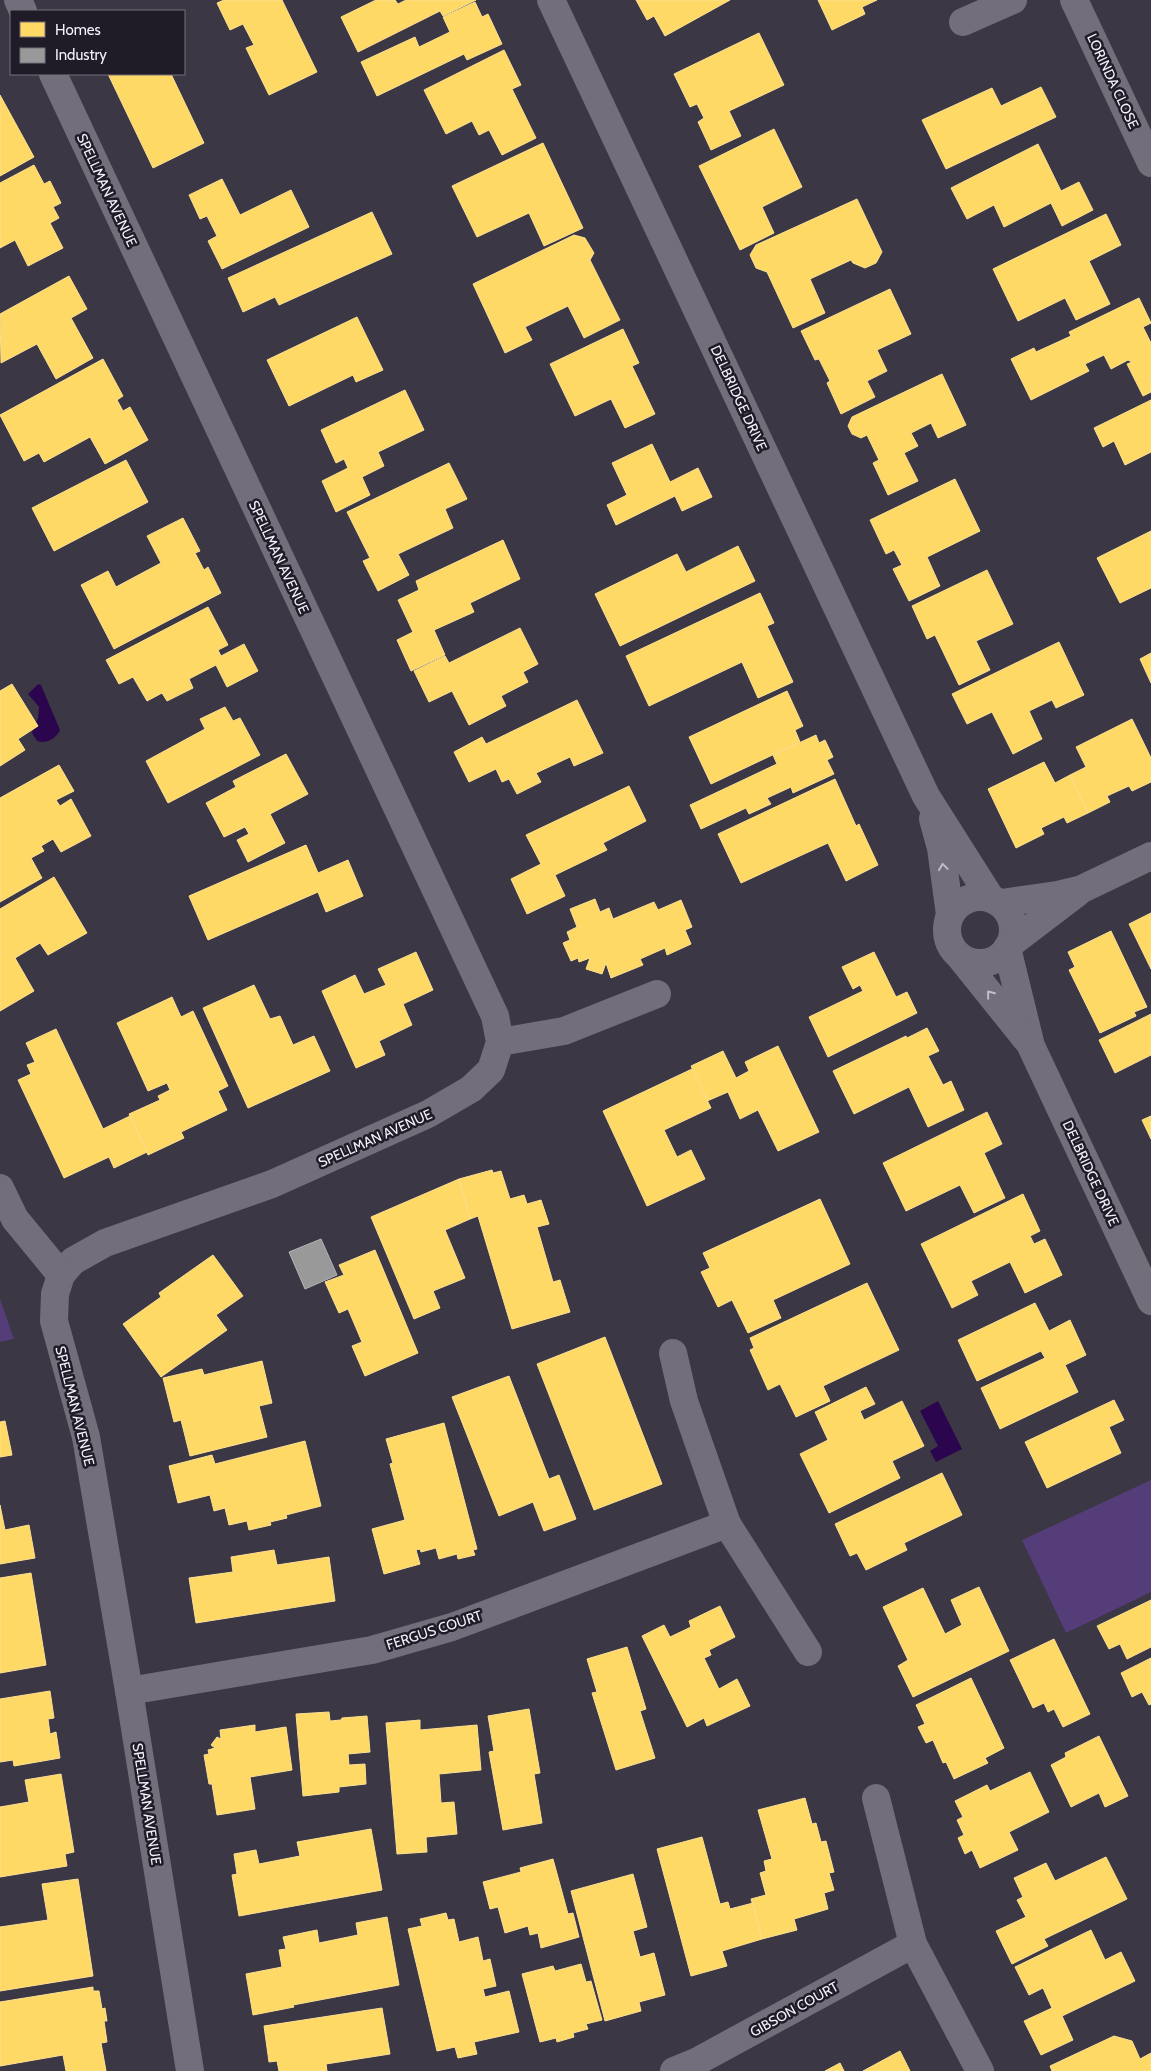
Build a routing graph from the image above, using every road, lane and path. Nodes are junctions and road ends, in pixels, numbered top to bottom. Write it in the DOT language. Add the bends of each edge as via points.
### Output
graph roads {
  1 [pos="551,0"];
  2 [pos="1013,0"];
  3 [pos="1074,0"];
  4 [pos="963,22"];
  5 [pos="53,75"];
  6 [pos="1151,163"];
  7 [pos="926,796"];
  8 [pos="1151,856"];
  9 [pos="1082,888"];
  10 [pos="995,900"];
  11 [pos="950,915"];
  12 [pos="1009,946"];
  13 [pos="961,958"];
  14 [pos="657,994"];
  15 [pos="500,1042"];
  16 [pos="1031,1046"];
  17 [pos="0,1188"];
  18 [pos="61,1274"];
  19 [pos="1151,1301"];
  20 [pos="673,1353"];
  21 [pos="727,1524"];
  22 [pos="808,1652"];
  23 [pos="129,1691"];
  24 [pos="876,1798"];
  25 [pos="913,1944"];
  26 [pos="190,2071"];
  27 [pos="674,2071"];
  28 [pos="980,2071"];
  1 -- 7 [label="street, DELBRIDGE DRIVE"];
  2 -- 4 [label="street"];
  3 -- 6 [label="street, LORINDA CLOSE"];
  5 -- 15 [label="street, SPELLMAN AVENUE" via="495,1016"];
  7 -- 10 [label="street, DELBRIDGE DRIVE"];
  11 -- 7 [label="street, DELBRIDGE DRIVE, one-way" via="941,848"];
  8 -- 9 [label="street"];
  9 -- 10 [label="street" via="1057,895"];
  9 -- 12 [label="street"];
  10 -- 11 [label="street" via="971,897 962,901"];
  10 -- 12 [label="street" via="1008,912 1012,922"];
  11 -- 13 [label="street" via="946,934 948,943"];
  12 -- 13 [label="street" via="991,962"];
  12 -- 16 [label="street, DELBRIDGE DRIVE"];
  16 -- 13 [label="street, DELBRIDGE DRIVE, one-way"];
  14 -- 15 [label="street" via="564,1031"];
  15 -- 18 [label="street, SPELLMAN AVENUE" via="491,1070 470,1089 428,1114 272,1184 105,1243 73,1261"];
  16 -- 19 [label="street, DELBRIDGE DRIVE"];
  17 -- 18 [label="street" via="15,1219"];
  18 -- 23 [label="street, SPELLMAN AVENUE" via="55,1294 54,1321 86,1436"];
  20 -- 21 [label="street" via="684,1401"];
  21 -- 22 [label="street"];
  21 -- 23 [label="street, FERGUS COURT" via="452,1627 372,1650"];
  23 -- 26 [label="street, SPELLMAN AVENUE"];
  24 -- 25 [label="street"];
  25 -- 27 [label="street, GIBSON COURT"];
  25 -- 28 [label="street"];
}
